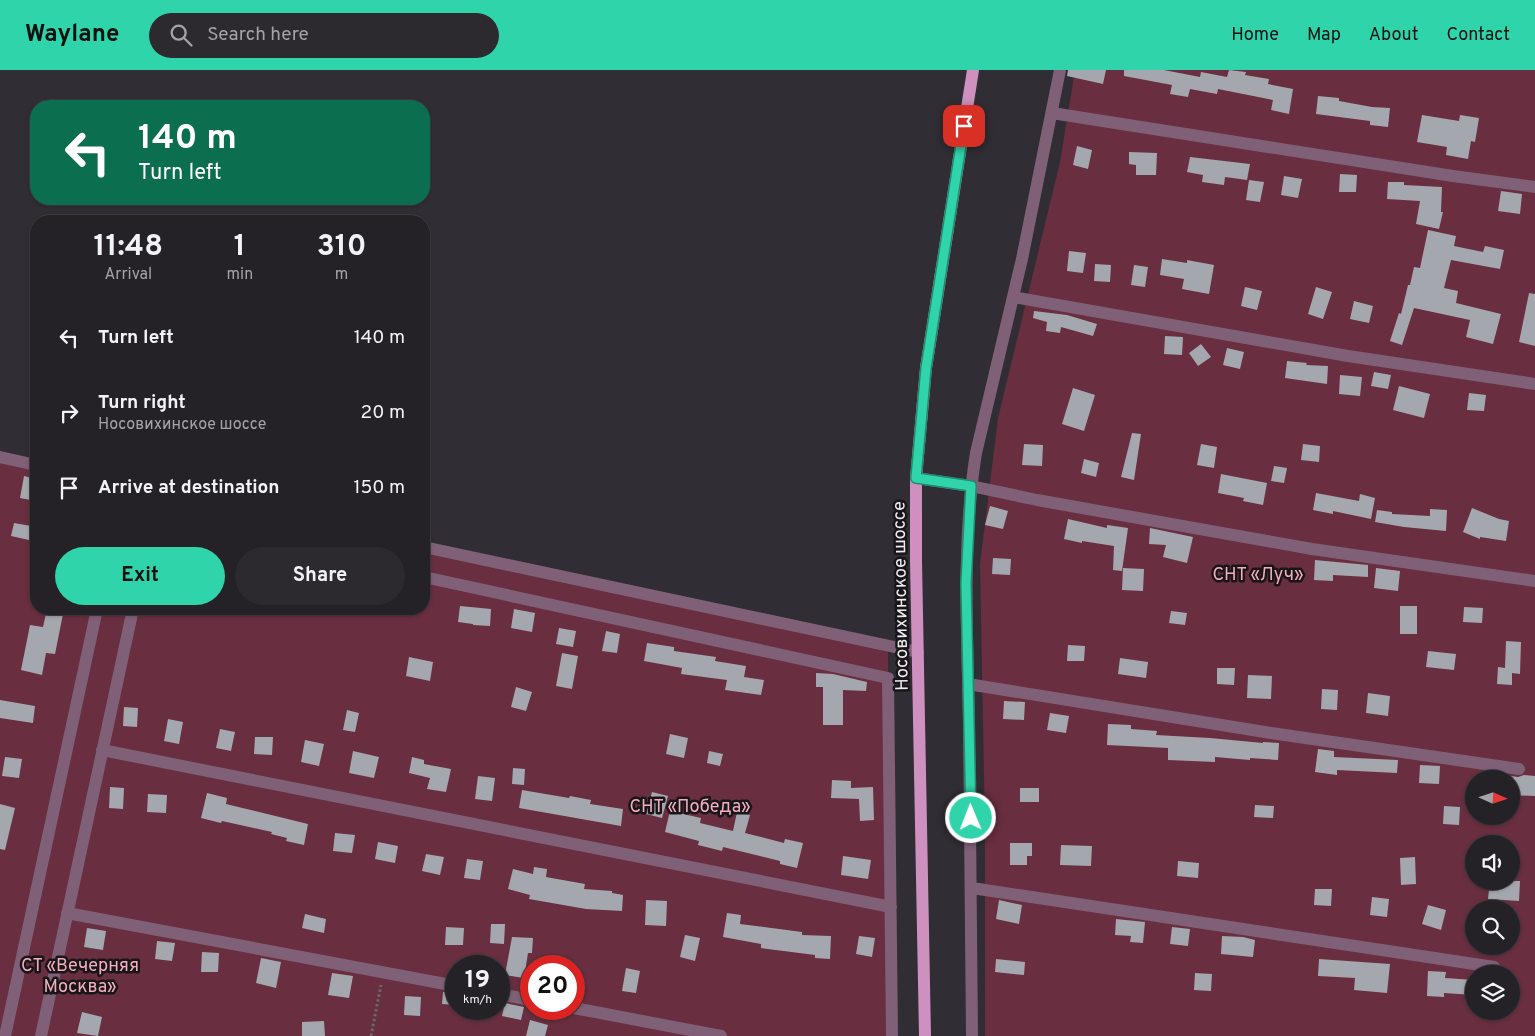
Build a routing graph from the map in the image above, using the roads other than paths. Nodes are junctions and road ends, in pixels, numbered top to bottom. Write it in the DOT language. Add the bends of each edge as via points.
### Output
graph roads {
  1 [pos="973,70"];
  2 [pos="1060,70"];
  3 [pos="1052,113"];
  4 [pos="1535,187"];
  5 [pos="1013,297"];
  6 [pos="1535,384"];
  7 [pos="0,457"];
  8 [pos="30,464"];
  9 [pos="916,478"];
  10 [pos="971,486"];
  11 [pos="430,548"];
  12 [pos="430,578"];
  13 [pos="1535,581"];
  14 [pos="96,615"];
  15 [pos="132,615"];
  16 [pos="918,652"];
  17 [pos="968,684"];
  18 [pos="102,750"];
  19 [pos="1519,768"];
  20 [pos="972,888"];
  21 [pos="891,907"];
  22 [pos="67,913"];
  23 [pos="1481,965"];
  24 [pos="445,984"];
  25 [pos="585,1010"];
  26 [pos="5,1036"];
  27 [pos="41,1036"];
  28 [pos="720,1036"];
  29 [pos="892,1036"];
  30 [pos="924,1036"];
  31 [pos="972,1036"];
  1 -- 9 [label="main road, Носовихинское шоссе" via="926,368"];
  2 -- 3 [label="street"];
  3 -- 4 [label="street"];
  3 -- 5 [label="street"];
  5 -- 6 [label="street" via="1338,354"];
  5 -- 10 [label="street"];
  7 -- 8 [label="street"];
  9 -- 10 [label="street"];
  9 -- 16 [label="main road, Носовихинское шоссе"];
  10 -- 13 [label="street" via="1312,549"];
  10 -- 17 [label="street" via="966,583"];
  11 -- 16 [label="street"];
  12 -- 21 [label="street" via="888,678"];
  14 -- 26 [label="street"];
  15 -- 18 [label="street"];
  16 -- 30 [label="main road, Носовихинское шоссе"];
  17 -- 19 [label="street"];
  17 -- 20 [label="street"];
  18 -- 21 [label="street"];
  18 -- 22 [label="street"];
  20 -- 23 [label="street"];
  20 -- 31 [label="street"];
  21 -- 29 [label="street"];
  22 -- 24 [label="street"];
  22 -- 27 [label="street"];
  25 -- 28 [label="street"];
}
